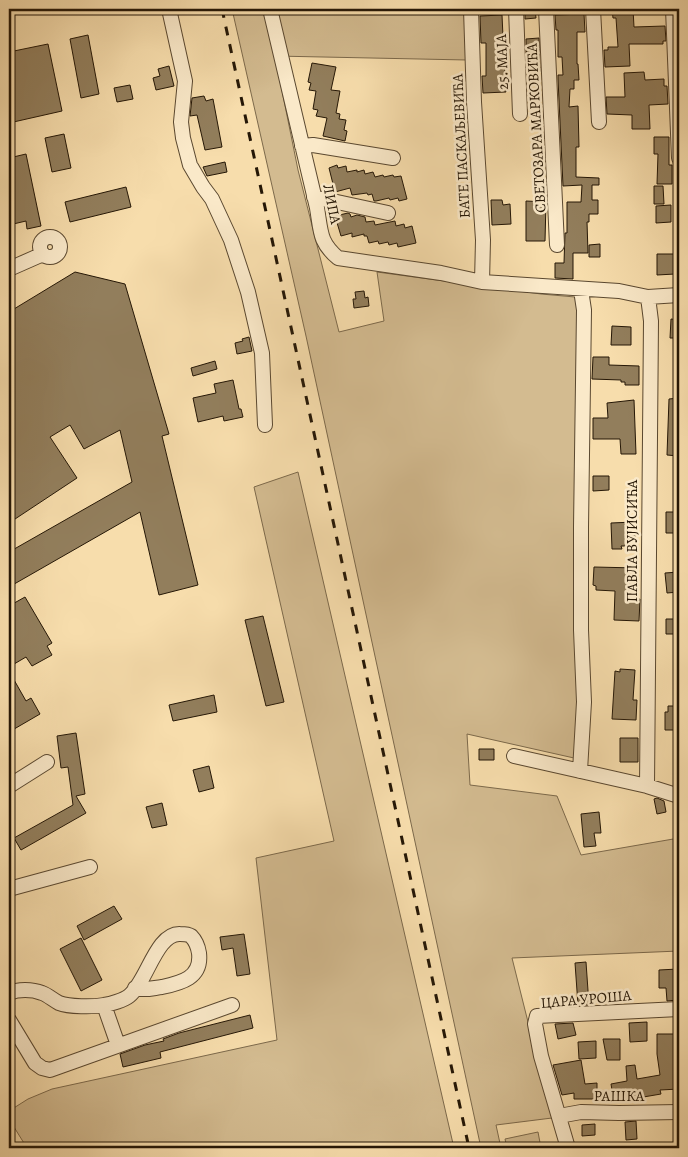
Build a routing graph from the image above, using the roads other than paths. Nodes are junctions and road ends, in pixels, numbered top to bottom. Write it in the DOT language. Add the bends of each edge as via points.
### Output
graph roads {
  1 [pos="169,9"];
  2 [pos="270,9"];
  3 [pos="471,9"];
  4 [pos="516,9"];
  5 [pos="546,9"];
  6 [pos="593,9"];
  7 [pos="673,9"];
  8 [pos="520,114"];
  9 [pos="599,122"];
  10 [pos="302,146"];
  11 [pos="393,158"];
  12 [pos="679,158"];
  13 [pos="314,197"];
  14 [pos="388,213"];
  15 [pos="558,245"];
  16 [pos="42,254"];
  17 [pos="9,269"];
  18 [pos="482,282"];
  19 [pos="581,290"];
  20 [pos="679,295"];
  21 [pos="648,297"];
  22 [pos="265,425"];
  23 [pos="514,756"];
  24 [pos="47,762"];
  25 [pos="580,771"];
  26 [pos="9,786"];
  27 [pos="646,786"];
  28 [pos="679,796"];
  29 [pos="90,867"];
  30 [pos="9,889"];
  31 [pos="136,988"];
  32 [pos="9,993"];
  33 [pos="104,1005"];
  34 [pos="232,1005"];
  35 [pos="679,1009"];
  36 [pos="9,1020"];
  37 [pos="118,1045"];
  38 [pos="679,1112"];
  39 [pos="559,1116"];
  40 [pos="568,1148"];
  1 -- 22 [label="street" via="185,81 181,122 183,138 190,165 212,199 231,240 248,292 262,353"];
  2 -- 10 [label="street, ЛИПА"];
  3 -- 18 [label="street, БАТЕ ПАСКАЉЕВИЋА" via="483,240"];
  4 -- 8 [label="street, 25. МАЈА"];
  5 -- 15 [label="street, СВЕТОЗАРА МАРКОВИЋА"];
  6 -- 9 [label="street"];
  7 -- 12 [label="street"];
  10 -- 11 [label="street"];
  10 -- 13 [label="street, ЛИПА"];
  13 -- 14 [label="street"];
  13 -- 18 [label="street, ЛИПА" via="323,240 338,258"];
  16 -- 17 [label="street"];
  18 -- 19 [label="street, ЛИПА"];
  19 -- 21 [label="street, ЛИПА" via="628,292"];
  19 -- 25 [label="street" via="584,310 581,630 584,702"];
  20 -- 21 [label="street, ЛИПА"];
  21 -- 27 [label="street, ПАВЛА ВУЈИСИЋА" via="651,321"];
  23 -- 25 [label="street"];
  24 -- 26 [label="street"];
  25 -- 27 [label="street"];
  27 -- 28 [label="street"];
  29 -- 30 [label="street"];
  31 -- 31 [label="street" via="165,940 175,934 192,937 197,945 199,963 187,980 146,990"];
  31 -- 33 [label="street" via="129,997"];
  32 -- 33 [label="street" via="17,990 41,993 69,1006"];
  33 -- 37 [label="street"];
  34 -- 37 [label="street"];
  35 -- 39 [label="street, ЦАРА УРОША" via="536,1016 541,1056"];
  36 -- 37 [label="street" via="35,1064 50,1070"];
  38 -- 39 [label="street, РАШКА" via="581,1112"];
  39 -- 40 [label="street"];
}
